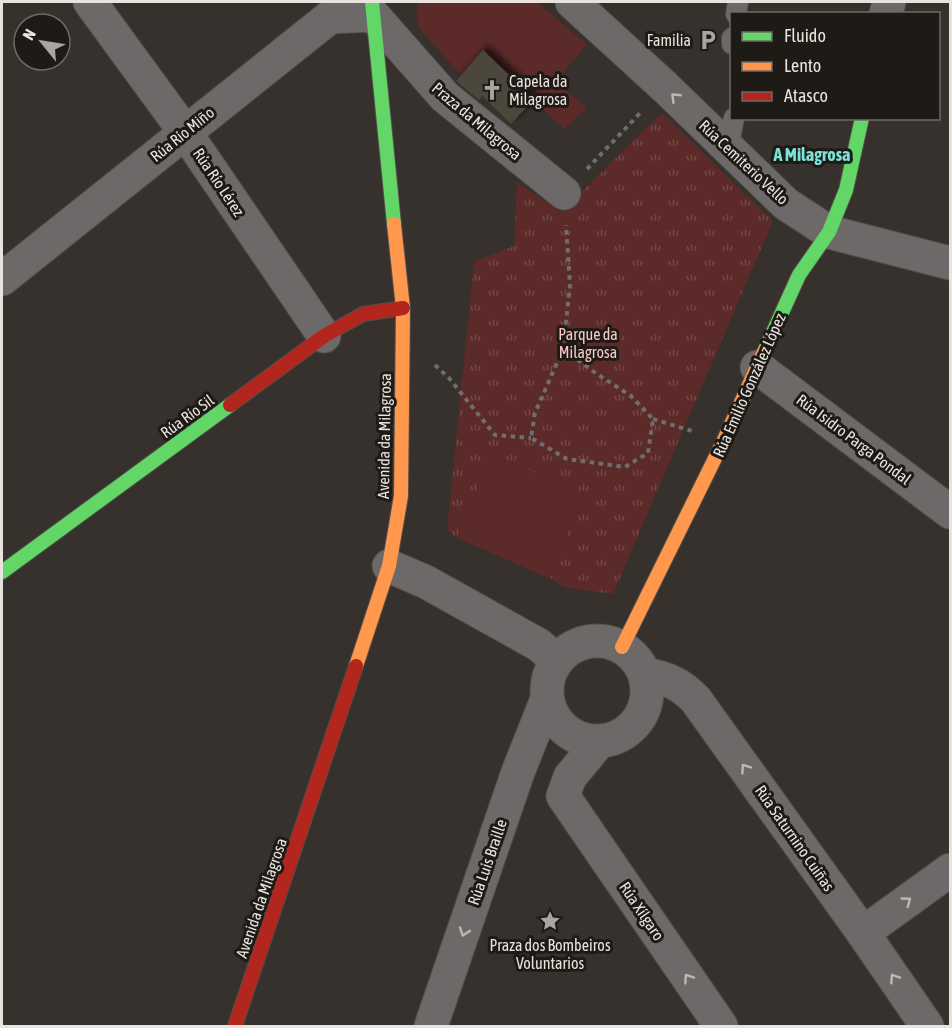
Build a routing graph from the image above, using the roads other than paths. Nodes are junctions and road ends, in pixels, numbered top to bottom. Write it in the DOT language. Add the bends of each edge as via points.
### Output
graph roads {
  1 [pos="90,2"];
  2 [pos="572,2"];
  3 [pos="372,8"];
  4 [pos="862,120"];
  5 [pos="185,132"];
  6 [pos="731,133"];
  7 [pos="564,193"];
  8 [pos="829,232"];
  9 [pos="951,263"];
  10 [pos="2,279"];
  11 [pos="403,308"];
  12 [pos="324,336"];
  13 [pos="757,367"];
  14 [pos="951,512"];
  15 [pos="389,566"];
  16 [pos="3,569"];
  17 [pos="622,647"];
  18 [pos="557,661"];
  19 [pos="645,674"];
  20 [pos="547,699"];
  21 [pos="599,742"];
  22 [pos="518,772"];
  23 [pos="563,796"];
  24 [pos="951,870"];
  25 [pos="863,933"];
  26 [pos="235,1026"];
  27 [pos="431,1026"];
  28 [pos="721,1026"];
  29 [pos="927,1026"];
  1 -- 5 [label="street, Rúa Río Lérez"];
  6 -- 2 [label="street, Rúa Cemiterio Vello, one-way" via="665,87"];
  3 -- 5 [label="street, Rúa Río Miño" via="330,17"];
  3 -- 7 [label="street, Praza da Milagrosa" via="445,98"];
  3 -- 11 [label="street, Avenida da Milagrosa"];
  4 -- 8 [label="street, Rúa Emilio González López" via="846,190"];
  5 -- 10 [label="street, Rúa Río Miño"];
  5 -- 12 [label="street, Rúa Río Lérez"];
  6 -- 8 [label="street, Rúa Cemiterio Vello" via="786,204"];
  8 -- 9 [label="street, Rúa Cemiterio Vello"];
  8 -- 13 [label="street, Rúa Emilio González López" via="799,275"];
  11 -- 12 [label="street, Rúa Río Sil" via="363,314"];
  11 -- 15 [label="street, Avenida da Milagrosa" via="401,496"];
  12 -- 16 [label="street, Rúa Río Sil"];
  13 -- 14 [label="street, Rúa Isidro Parga Pondal"];
  13 -- 17 [label="street, Rúa Emilio González López"];
  15 -- 18 [label="street" via="426,582 539,645"];
  15 -- 26 [label="street, Avenida da Milagrosa"];
  17 -- 18 [label="street" via="606,641 586,642 570,648"];
  17 -- 19 [label="street" via="636,658"];
  18 -- 20 [label="street" via="549,676"];
  19 -- 21 [label="street" via="647,696 641,715 631,729"];
  25 -- 19 [label="street, Rúa Saturnino Cuíñas, one-way" via="696,700 676,682"];
  20 -- 21 [label="street" via="561,726 582,739"];
  20 -- 22 [label="street, Rúa Luis Braille"];
  21 -- 23 [label="street" via="570,777"];
  22 -- 23 [label="street, Rúa Xílgaro" via="541,777"];
  22 -- 27 [label="street, Rúa Luis Braille, one-way"];
  28 -- 23 [label="street, Rúa Xílgaro, one-way"];
  25 -- 24 [label="street, one-way"];
  29 -- 25 [label="street, Rúa Saturnino Cuíñas, one-way"];
}
